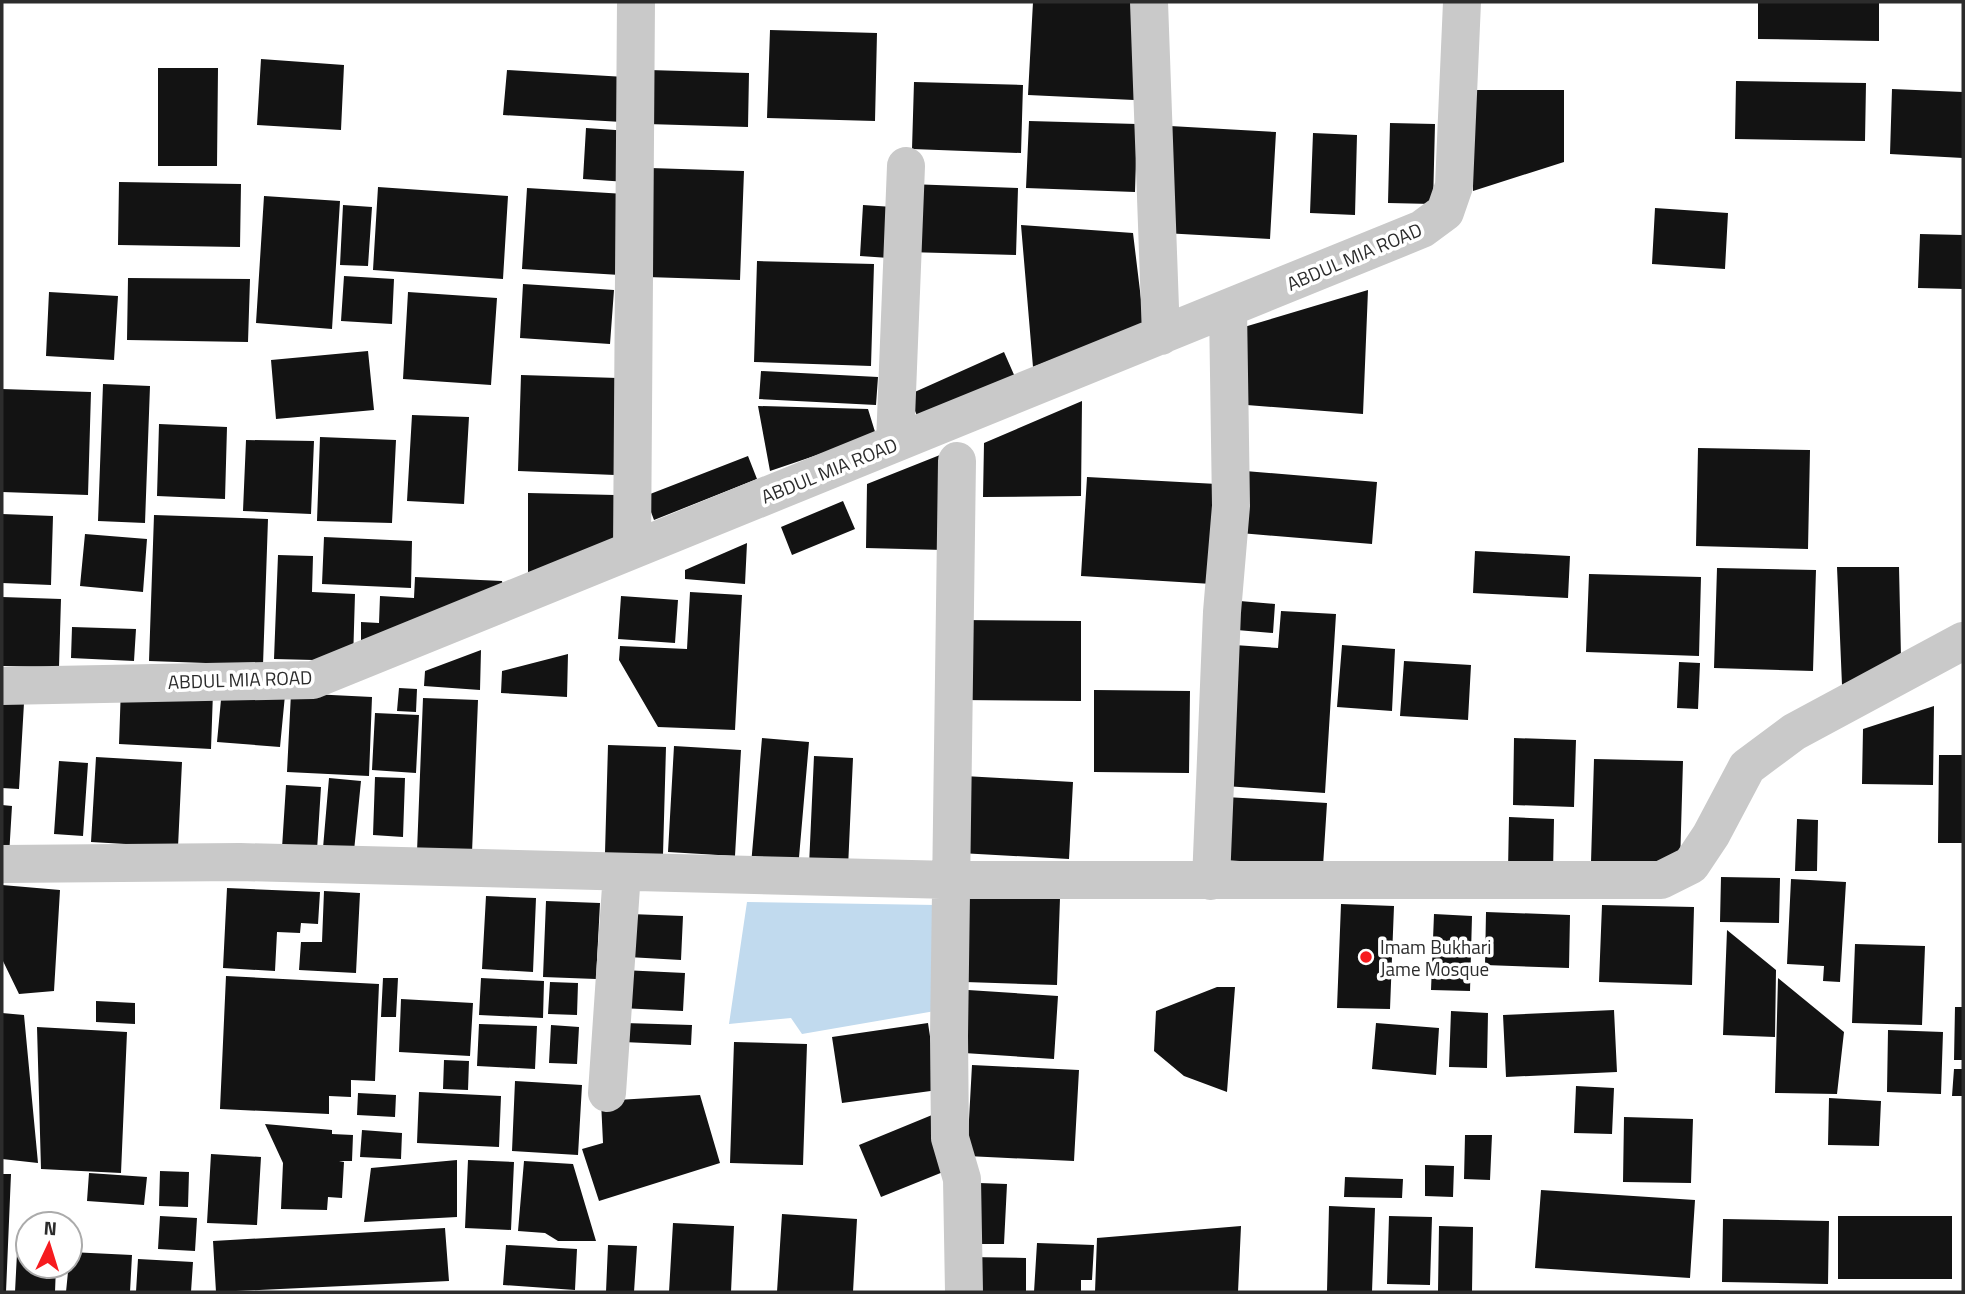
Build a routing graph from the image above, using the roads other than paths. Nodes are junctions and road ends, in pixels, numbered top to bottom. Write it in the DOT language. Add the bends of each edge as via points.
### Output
graph roads {
  1 [pos="636,2"];
  2 [pos="1149,2"];
  3 [pos="1462,8"];
  4 [pos="905,166"];
  5 [pos="1228,308"];
  6 [pos="1161,336"];
  7 [pos="895,443"];
  8 [pos="957,461"];
  9 [pos="632,550"];
  10 [pos="1963,641"];
  11 [pos="2,686"];
  12 [pos="2,864"];
  13 [pos="622,872"];
  14 [pos="951,880"];
  15 [pos="1211,881"];
  16 [pos="607,1093"];
  17 [pos="964,1292"];
  1 -- 9 [label="street"];
  2 -- 6 [label="street"];
  3 -- 5 [label="street, ABDUL MIA ROAD" via="1454,186 1446,212 1422,229"];
  4 -- 7 [label="street"];
  5 -- 6 [label="street, ABDUL MIA ROAD"];
  5 -- 15 [label="street" via="1231,506"];
  6 -- 7 [label="street, ABDUL MIA ROAD"];
  7 -- 9 [label="street, ABDUL MIA ROAD"];
  8 -- 14 [label="street"];
  9 -- 11 [label="street, ABDUL MIA ROAD" via="313,680"];
  10 -- 15 [label="street" via="1794,732 1747,767 1691,865 1661,880"];
  12 -- 13 [label="street" via="240,862"];
  13 -- 14 [label="street"];
  13 -- 16 [label="street"];
  14 -- 15 [label="street"];
  14 -- 17 [label="street" via="950,1139 962,1179"];
}
